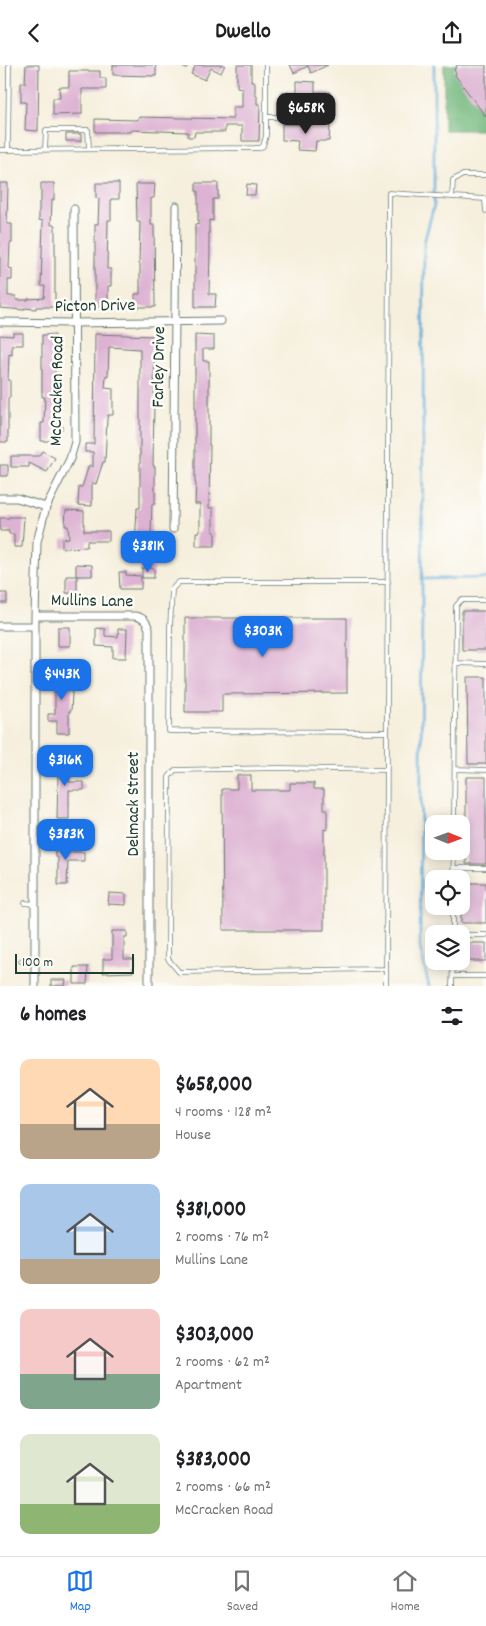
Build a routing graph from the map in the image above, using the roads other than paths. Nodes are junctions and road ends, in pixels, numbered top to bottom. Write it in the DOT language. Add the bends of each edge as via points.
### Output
graph roads {
  1 [pos="9,65"];
  2 [pos="266,65"];
  3 [pos="266,117"];
  4 [pos="326,117"];
  5 [pos="89,149"];
  6 [pos="0,150"];
  7 [pos="8,150"];
  8 [pos="44,150"];
  9 [pos="486,175"];
  10 [pos="452,197"];
  11 [pos="485,199"];
  12 [pos="176,207"];
  13 [pos="74,209"];
  14 [pos="486,211"];
  15 [pos="176,321"];
  16 [pos="221,321"];
  17 [pos="0,322"];
  18 [pos="74,323"];
  19 [pos="0,498"];
  20 [pos="46,507"];
  21 [pos="173,529"];
  22 [pos="388,582"];
  23 [pos="486,600"];
  24 [pos="35,617"];
  25 [pos="146,622"];
  26 [pos="0,626"];
  27 [pos="35,626"];
  28 [pos="456,663"];
  29 [pos="486,664"];
  30 [pos="387,732"];
  31 [pos="454,769"];
  32 [pos="486,770"];
  33 [pos="387,771"];
  34 [pos="454,815"];
  35 [pos="454,860"];
  36 [pos="454,868"];
  37 [pos="486,868"];
  38 [pos="25,903"];
  39 [pos="35,904"];
  40 [pos="470,935"];
  41 [pos="486,935"];
  42 [pos="21,961"];
  43 [pos="35,963"];
  44 [pos="386,969"];
  45 [pos="452,970"];
  46 [pos="452,976"];
  47 [pos="486,976"];
  48 [pos="35,986"];
  49 [pos="149,986"];
  50 [pos="386,986"];
  51 [pos="452,986"];
  1 -- 7 [label="lane"];
  2 -- 3 [label="lane"];
  3 -- 4 [label="lane"];
  3 -- 5 [label="lane" via="266,136 260,148"];
  5 -- 8 [label="lane"];
  5 -- 8 [label="lane" via="88,130 46,130"];
  6 -- 7 [label="lane"];
  7 -- 8 [label="lane"];
  9 -- 10 [label="lane" via="462,175 453,180"];
  10 -- 11 [label="lane"];
  10 -- 22 [label="lane" via="389,193"];
  11 -- 14 [label="lane"];
  12 -- 15 [label="street, Farley Drive"];
  13 -- 18 [label="street, McCracken Road"];
  15 -- 16 [label="street, Picton Drive"];
  15 -- 18 [label="street, Picton Drive"];
  15 -- 21 [label="street, Farley Drive"];
  17 -- 18 [label="street, Picton Drive"];
  18 -- 20 [label="street, McCracken Road" via="75,443"];
  19 -- 20 [label="street" via="17,498"];
  20 -- 24 [label="street, McCracken Road" via="37,542"];
  22 -- 30 [label="lane"];
  22 -- 30 [label="lane" via="179,583 172,589 169,722 169,731"];
  23 -- 28 [label="lane" via="460,600 456,606"];
  24 -- 25 [label="street, Mullins Lane" via="135,616"];
  24 -- 27 [label="street, McCracken Road"];
  25 -- 49 [label="street, Delmack Street" via="150,636"];
  26 -- 27 [label="street, Mullins Lane"];
  27 -- 39 [label="street, McCracken Road" via="32,808"];
  28 -- 29 [label="lane"];
  28 -- 31 [label="lane"];
  30 -- 33 [label="lane"];
  31 -- 32 [label="lane"];
  31 -- 34 [label="lane"];
  33 -- 44 [label="lane"];
  33 -- 44 [label="lane" via="175,770 169,777 168,959 179,972"];
  35 -- 36 [label="lane"];
  36 -- 37 [label="lane"];
  38 -- 39 [label="lane"];
  39 -- 43 [label="street, McCracken Road"];
  40 -- 41 [label="lane"];
  42 -- 43 [label="lane"];
  43 -- 48 [label="street, McCracken Road"];
  44 -- 50 [label="lane"];
  45 -- 46 [label="lane"];
  46 -- 47 [label="lane"];
  46 -- 51 [label="lane"];
}
